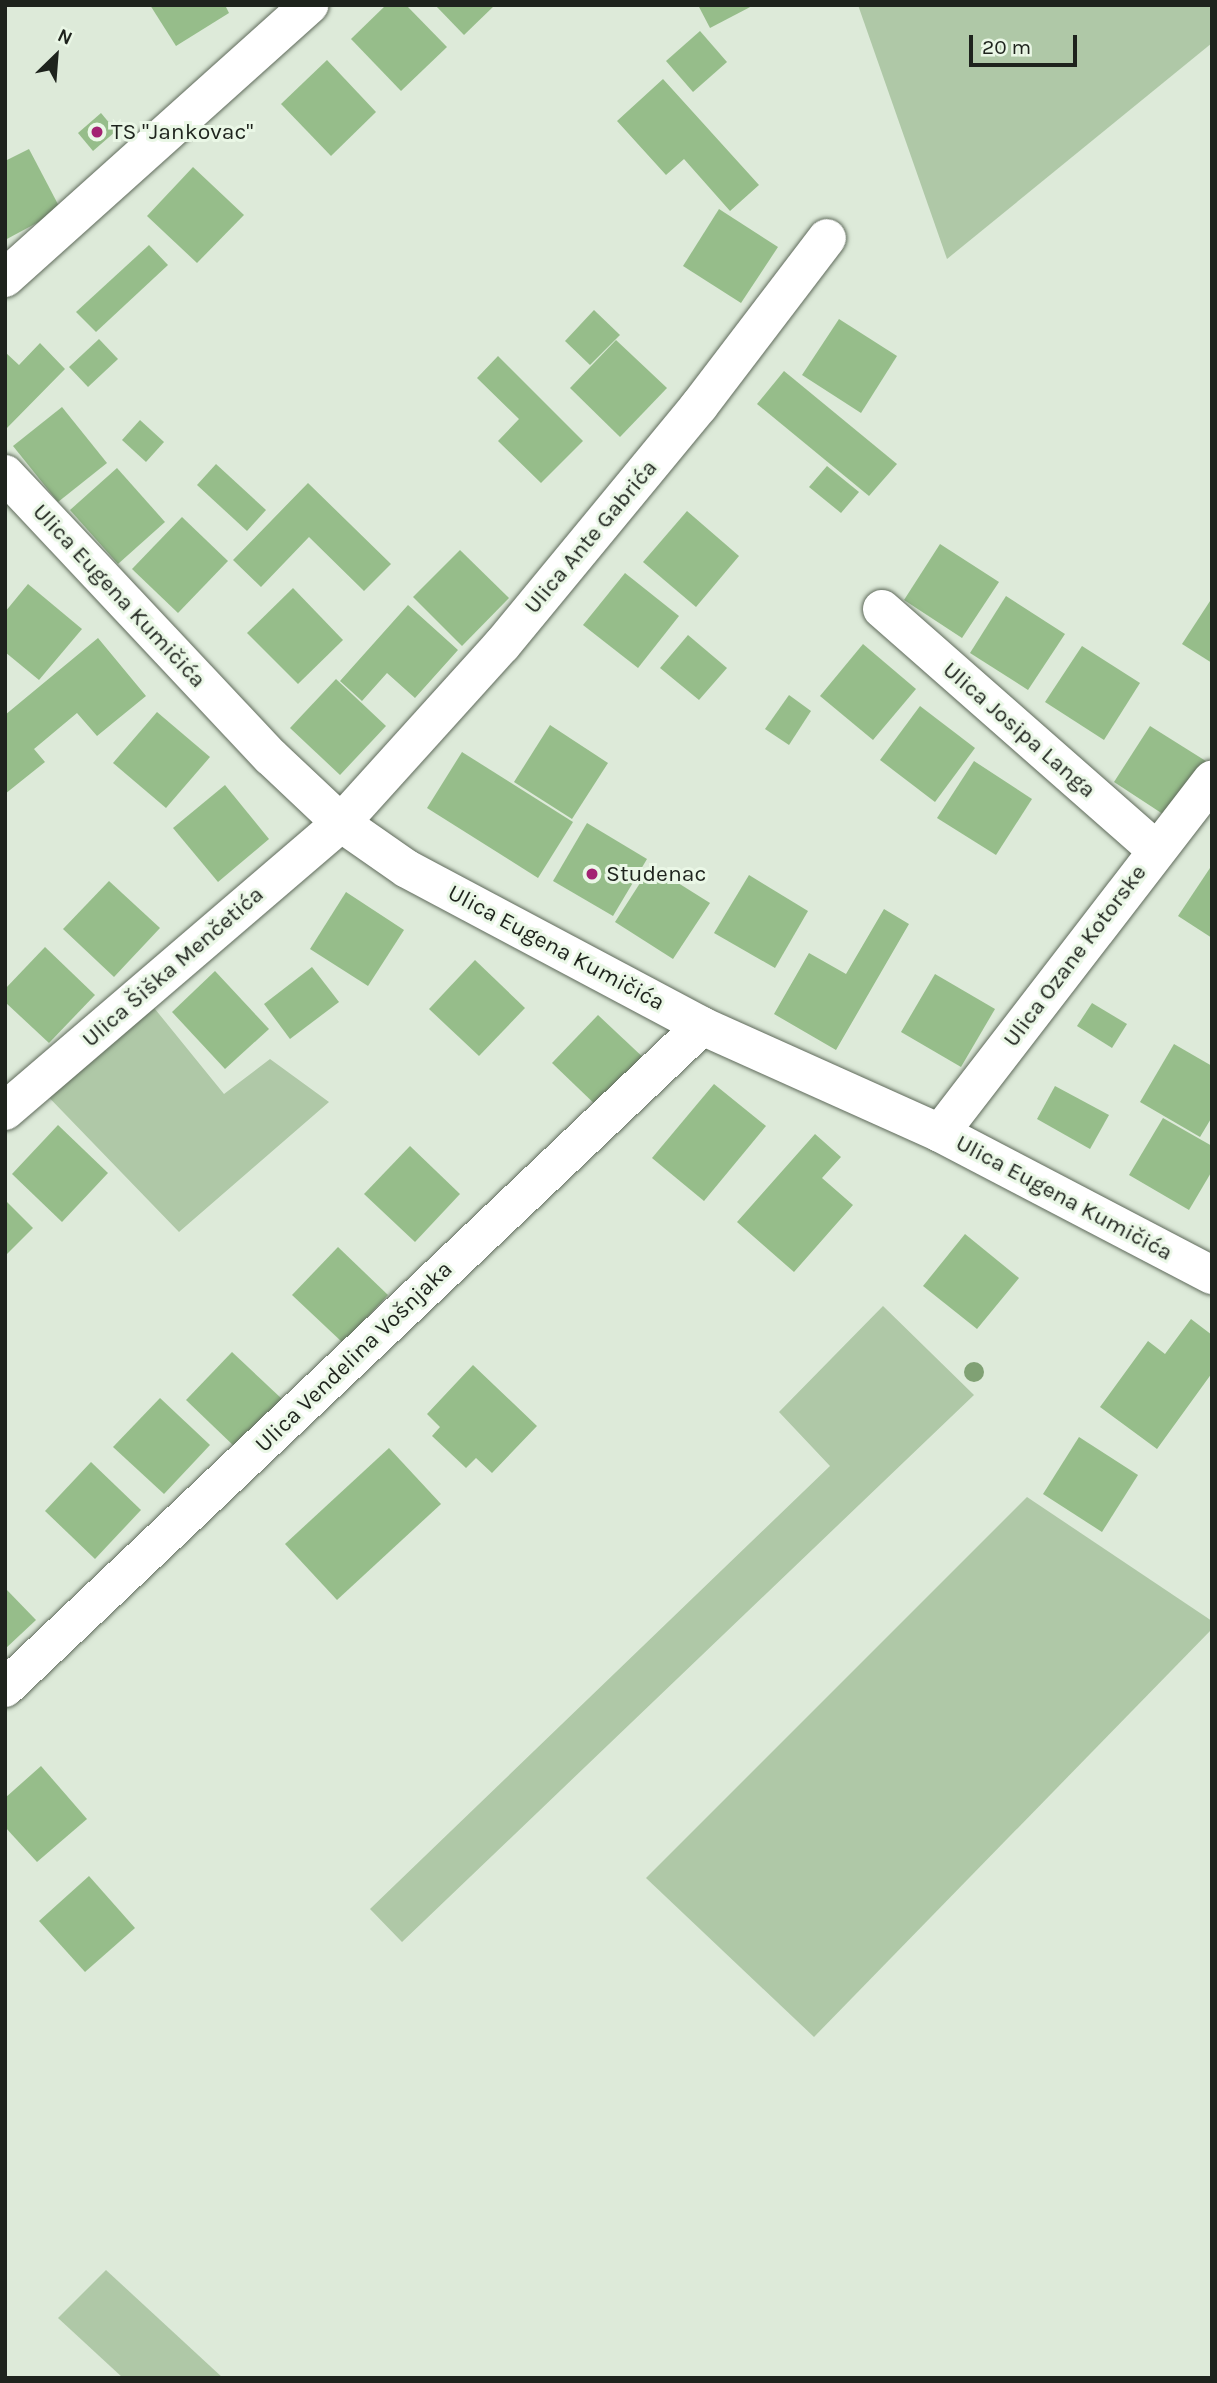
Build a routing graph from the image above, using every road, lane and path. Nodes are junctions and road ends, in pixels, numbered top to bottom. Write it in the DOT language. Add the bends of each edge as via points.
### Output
graph roads {
  1 [pos="309,5"];
  2 [pos="827,238"];
  3 [pos="5,278"];
  4 [pos="5,474"];
  5 [pos="882,609"];
  6 [pos="1212,780"];
  7 [pos="341,823"];
  8 [pos="1156,850"];
  9 [pos="702,1027"];
  10 [pos="5,1111"];
  11 [pos="940,1133"];
  12 [pos="1212,1275"];
  13 [pos="5,1688"];
  1 -- 3 [label="street"];
  2 -- 7 [label="street, Ulica Ante Gabrića" via="699,406 510,635"];
  4 -- 7 [label="street, Ulica Eugena Kumičića" via="271,757"];
  5 -- 8 [label="street, Ulica Josipa Langa"];
  6 -- 8 [label="street, Ulica Ozane Kotorske"];
  7 -- 9 [label="street, Ulica Eugena Kumičića" via="407,869"];
  7 -- 10 [label="street, Ulica Šiška Menčetića"];
  8 -- 11 [label="street, Ulica Ozane Kotorske"];
  9 -- 11 [label="street, Ulica Eugena Kumičića"];
  9 -- 13 [label="street, Ulica Vendelina Vošnjaka"];
  11 -- 12 [label="street, Ulica Eugena Kumičića"];
}
